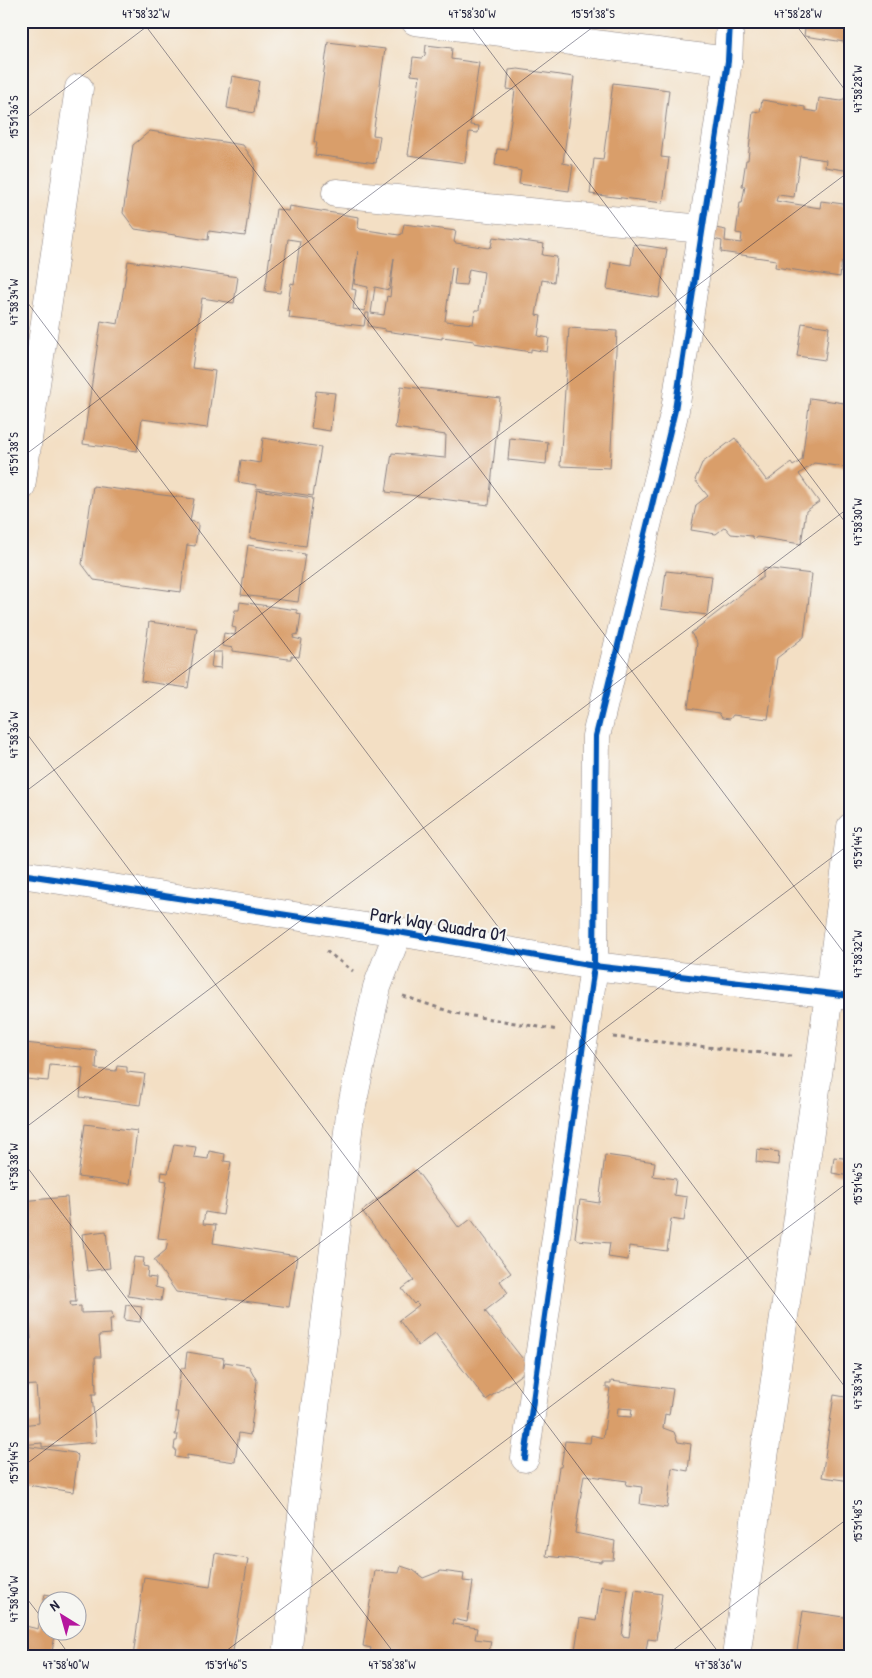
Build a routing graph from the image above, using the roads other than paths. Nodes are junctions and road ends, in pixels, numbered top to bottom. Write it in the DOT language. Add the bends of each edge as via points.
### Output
graph roads {
  1 [pos="415,21"];
  2 [pos="730,21"];
  3 [pos="728,61"];
  4 [pos="79,88"];
  5 [pos="336,193"];
  6 [pos="702,229"];
  7 [pos="21,487"];
  8 [pos="851,826"];
  9 [pos="21,874"];
  10 [pos="398,932"];
  11 [pos="594,966"];
  12 [pos="840,994"];
  13 [pos="524,1458"];
  14 [pos="288,1657"];
  15 [pos="736,1657"];
  1 -- 3 [label="street"];
  2 -- 3 [label="street"];
  3 -- 6 [label="street"];
  4 -- 7 [label="street"];
  5 -- 6 [label="street"];
  6 -- 11 [label="street" via="675,410 596,736"];
  8 -- 12 [label="street"];
  9 -- 10 [label="street, Park Way Quadra 01"];
  10 -- 11 [label="street, Park Way Quadra 01"];
  10 -- 14 [label="street" via="377,987 350,1115"];
  11 -- 12 [label="street, Park Way Quadra 01"];
  11 -- 13 [label="street"];
  12 -- 15 [label="street" via="820,1060"];
}
